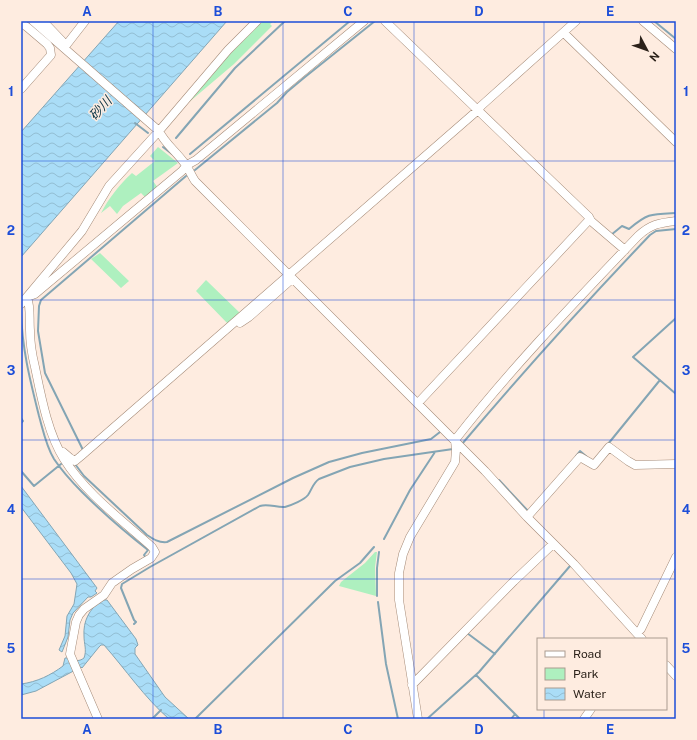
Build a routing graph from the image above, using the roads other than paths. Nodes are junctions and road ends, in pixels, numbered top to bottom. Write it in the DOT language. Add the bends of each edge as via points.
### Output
graph roads {
  1 [pos="44,21"];
  2 [pos="85,21"];
  3 [pos="257,21"];
  4 [pos="364,21"];
  5 [pos="385,21"];
  6 [pos="576,21"];
  7 [pos="643,21"];
  8 [pos="33,22"];
  9 [pos="22,23"];
  10 [pos="566,35"];
  11 [pos="65,46"];
  12 [pos="676,49"];
  13 [pos="21,89"];
  14 [pos="478,110"];
  15 [pos="159,131"];
  16 [pos="676,142"];
  17 [pos="187,165"];
  18 [pos="591,220"];
  19 [pos="676,221"];
  20 [pos="624,250"];
  21 [pos="290,277"];
  22 [pos="24,301"];
  23 [pos="235,327"];
  24 [pos="419,402"];
  25 [pos="456,439"];
  26 [pos="58,447"];
  27 [pos="676,464"];
  28 [pos="527,517"];
  29 [pos="553,544"];
  30 [pos="676,557"];
  31 [pos="640,635"];
  32 [pos="667,666"];
  33 [pos="676,676"];
  34 [pos="413,684"];
  35 [pos="590,710"];
  36 [pos="98,719"];
  37 [pos="418,719"];
  38 [pos="584,719"];
  1 -- 11 [label="street"];
  2 -- 11 [label="street"];
  3 -- 15 [label="street" via="228,50"];
  4 -- 17 [label="street"];
  5 -- 14 [label="street"];
  6 -- 14 [label="street"];
  7 -- 12 [label="street"];
  8 -- 11 [label="street"];
  9 -- 13 [label="street" via="47,44 51,55"];
  10 -- 16 [label="street"];
  11 -- 15 [label="street"];
  14 -- 18 [label="street"];
  14 -- 21 [label="street"];
  15 -- 17 [label="street" via="162,138"];
  15 -- 22 [label="street" via="109,186 82,231"];
  17 -- 21 [label="street" via="195,181"];
  17 -- 22 [label="street"];
  18 -- 20 [label="street"];
  18 -- 24 [label="street"];
  19 -- 20 [label="street" via="658,223 647,228"];
  20 -- 25 [label="street" via="499,387"];
  21 -- 23 [label="street" via="249,317"];
  21 -- 24 [label="street"];
  21 -- 26 [label="street" via="75,461"];
  22 -- 26 [label="street" via="30,305 30,341 51,431"];
  24 -- 25 [label="street"];
  25 -- 28 [label="street"];
  25 -- 34 [label="street" via="455,462 410,537 399,572 399,600"];
  26 -- 36 [label="street" via="81,482 155,552 116,580 101,597 84,609 76,622 70,654"];
  27 -- 28 [label="street" via="635,465 609,447 594,465 580,457"];
  28 -- 29 [label="street"];
  29 -- 31 [label="street"];
  29 -- 34 [label="street"];
  30 -- 31 [label="street"];
  32 -- 33 [label="street"];
  34 -- 37 [label="street"];
  35 -- 38 [label="street"];
}
